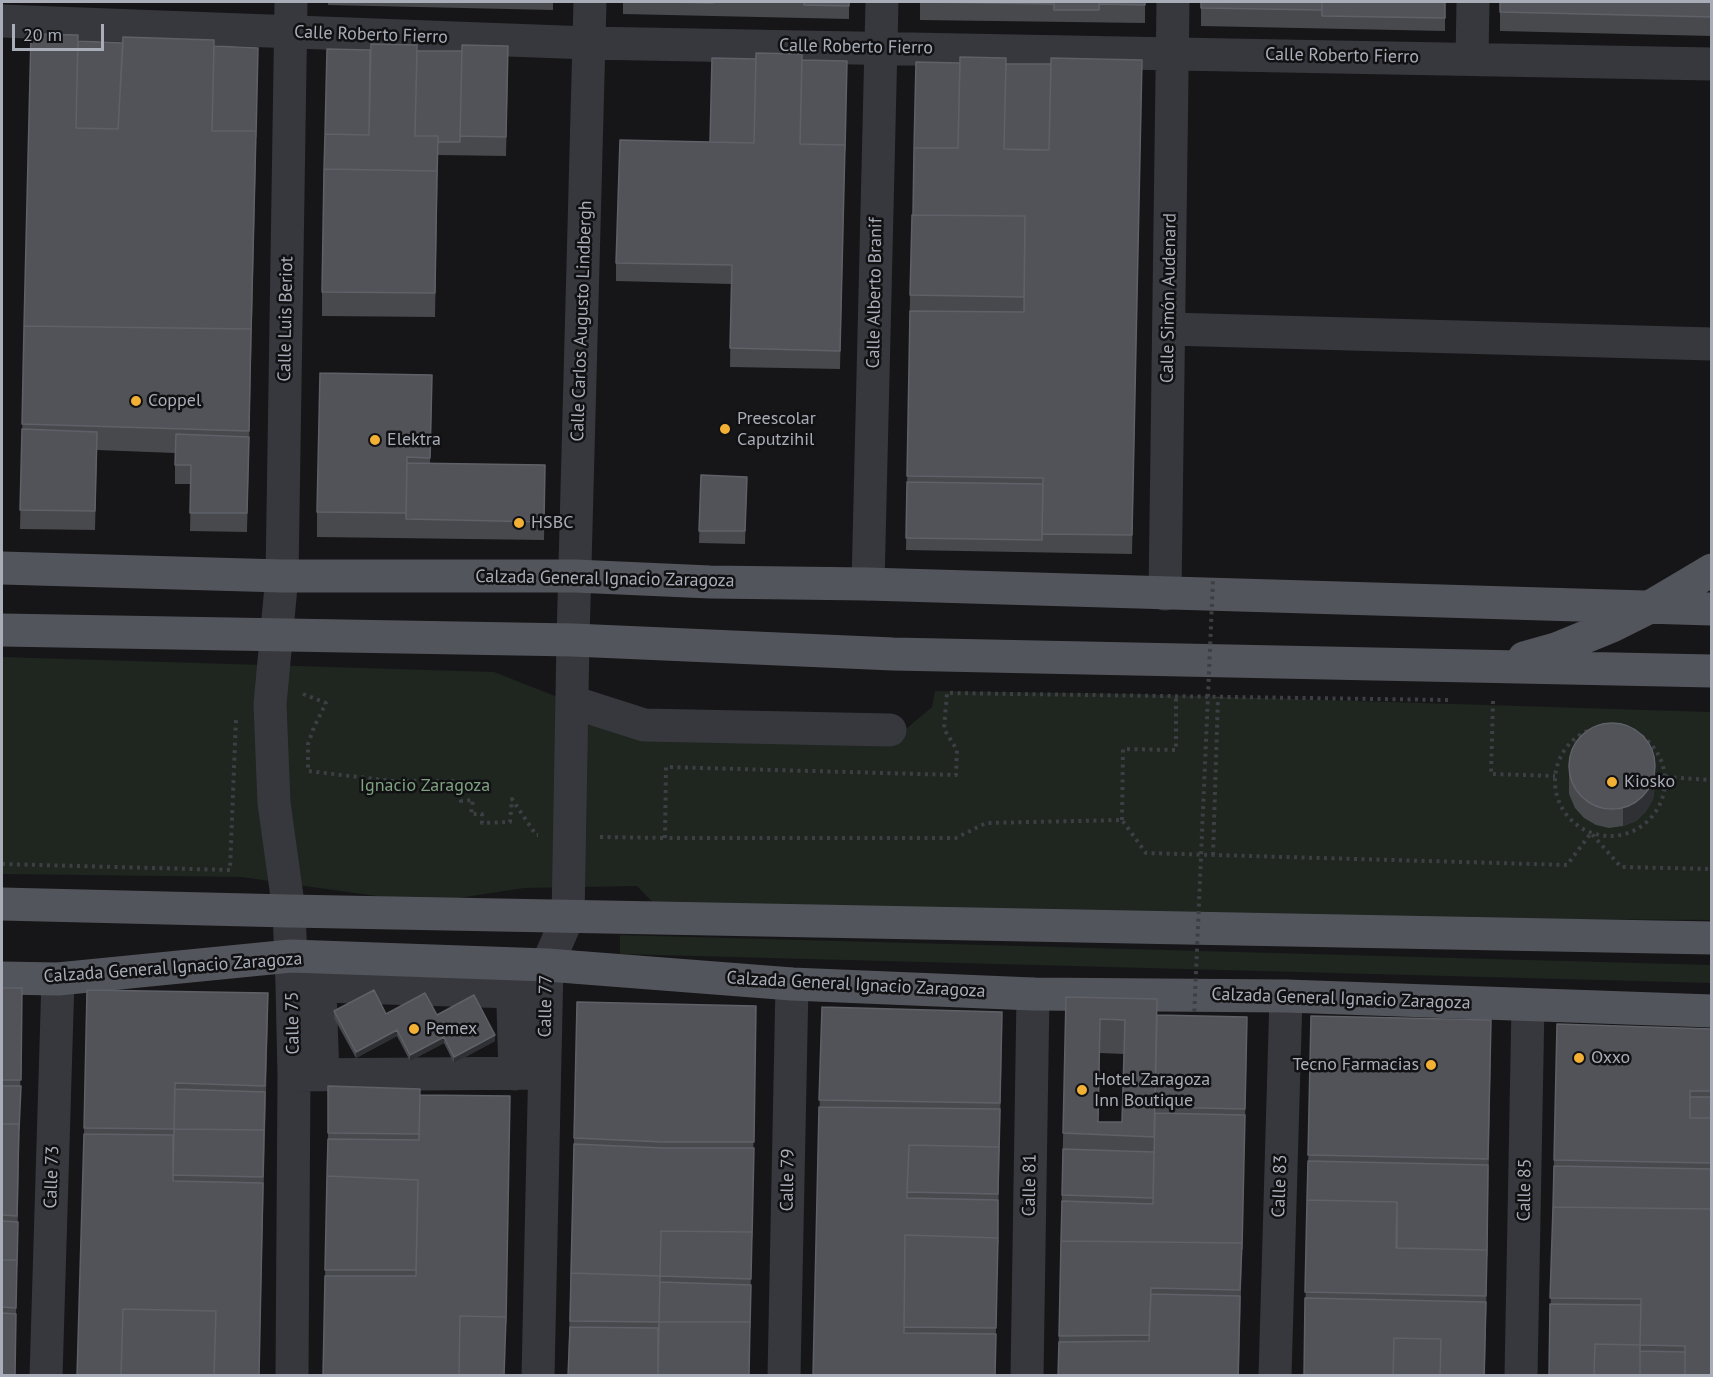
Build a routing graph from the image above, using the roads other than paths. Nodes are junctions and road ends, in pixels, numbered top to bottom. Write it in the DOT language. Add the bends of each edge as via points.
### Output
graph roads {
  1 [pos="590,2"];
  2 [pos="882,2"];
  3 [pos="1173,2"];
  4 [pos="1473,2"];
  5 [pos="290,17"];
  6 [pos="2,21"];
  7 [pos="589,43"];
  8 [pos="881,47"];
  9 [pos="1172,53"];
  10 [pos="1472,58"];
  11 [pos="1712,64"];
  12 [pos="1169,330"];
  13 [pos="1712,345"];
  14 [pos="2,568"];
  15 [pos="1712,570"];
  16 [pos="282,576"];
  17 [pos="574,576"];
  18 [pos="868,584"];
  19 [pos="1165,594"];
  20 [pos="1648,608"];
  21 [pos="1712,609"];
  22 [pos="2,630"];
  23 [pos="276,636"];
  24 [pos="573,640"];
  25 [pos="1494,666"];
  26 [pos="1712,670"];
  27 [pos="572,702"];
  28 [pos="890,730"];
  29 [pos="2,904"];
  30 [pos="289,911"];
  31 [pos="568,916"];
  32 [pos="1712,938"];
  33 [pos="306,971"];
  34 [pos="2,978"];
  35 [pos="58,979"];
  36 [pos="512,979"];
  37 [pos="546,979"];
  38 [pos="792,984"];
  39 [pos="1033,994"];
  40 [pos="1286,996"];
  41 [pos="1528,1005"];
  42 [pos="1712,1011"];
  43 [pos="529,1073"];
  44 [pos="309,1075"];
  45 [pos="46,1376"];
  46 [pos="292,1376"];
  47 [pos="538,1376"];
  48 [pos="784,1376"];
  49 [pos="1027,1376"];
  50 [pos="1275,1376"];
  51 [pos="1521,1376"];
  1 -- 7 [label="street, Calle Carlos Augusto Lindbergh"];
  2 -- 8 [label="street, Calle Alberto Branif"];
  3 -- 9 [label="street, Calle Simón Audenard"];
  4 -- 10 [label="street"];
  5 -- 6 [label="street, Calle Roberto Fierro"];
  5 -- 7 [label="street, Calle Roberto Fierro"];
  5 -- 16 [label="street, Calle Luis Beriot"];
  7 -- 8 [label="street, Calle Roberto Fierro"];
  7 -- 17 [label="street, Calle Carlos Augusto Lindbergh"];
  8 -- 9 [label="street, Calle Roberto Fierro"];
  8 -- 18 [label="street, Calle Alberto Branif"];
  9 -- 10 [label="street, Calle Roberto Fierro"];
  9 -- 12 [label="street, Calle Simón Audenard"];
  10 -- 11 [label="street, Calle Roberto Fierro"];
  12 -- 13 [label="street"];
  12 -- 19 [label="street, Calle Simón Audenard"];
  14 -- 16 [label="main road, Calzada General Ignacio Zaragoza"];
  15 -- 20 [label="main road"];
  16 -- 17 [label="main road, Calzada General Ignacio Zaragoza"];
  16 -- 23 [label="street, Calle Luis Beriot"];
  17 -- 18 [label="main road, Calzada General Ignacio Zaragoza"];
  17 -- 24 [label="street, Calle Carlos Augusto Lindbergh"];
  18 -- 19 [label="main road, Calzada General Ignacio Zaragoza"];
  19 -- 20 [label="main road, Calzada General Ignacio Zaragoza"];
  20 -- 21 [label="main road, Calzada General Ignacio Zaragoza"];
  20 -- 25 [label="main road" via="1556,649"];
  22 -- 23 [label="main road"];
  23 -- 24 [label="main road"];
  23 -- 30 [label="street, Calle 75" via="270,704 274,803"];
  24 -- 25 [label="main road" via="893,654"];
  24 -- 27 [label="street, Calle 77"];
  25 -- 26 [label="main road"];
  27 -- 28 [label="street" via="645,725"];
  27 -- 31 [label="street, Calle 77"];
  29 -- 30 [label="main road"];
  30 -- 31 [label="main road"];
  30 -- 33 [label="street, Calle 75"];
  31 -- 32 [label="main road"];
  31 -- 37 [label="street, Calle 77"];
  33 -- 35 [label="main road, Calzada General Ignacio Zaragoza"];
  33 -- 36 [label="main road, Calzada General Ignacio Zaragoza"];
  33 -- 44 [label="street, Calle 75"];
  34 -- 35 [label="main road, Calzada General Ignacio Zaragoza"];
  35 -- 45 [label="street, Calle 73"];
  36 -- 37 [label="main road, Calzada General Ignacio Zaragoza"];
  36 -- 43 [label="street"];
  37 -- 38 [label="main road, Calzada General Ignacio Zaragoza"];
  37 -- 43 [label="street, Calle 77"];
  38 -- 39 [label="main road, Calzada General Ignacio Zaragoza"];
  38 -- 48 [label="street, Calle 79"];
  39 -- 40 [label="main road, Calzada General Ignacio Zaragoza"];
  39 -- 49 [label="street, Calle 81"];
  40 -- 41 [label="main road, Calzada General Ignacio Zaragoza"];
  40 -- 50 [label="street, Calle 83"];
  41 -- 42 [label="main road, Calzada General Ignacio Zaragoza"];
  41 -- 51 [label="street, Calle 85"];
  43 -- 44 [label="street"];
  43 -- 47 [label="street, Calle 77"];
  44 -- 46 [label="street, Calle 75"];
}
